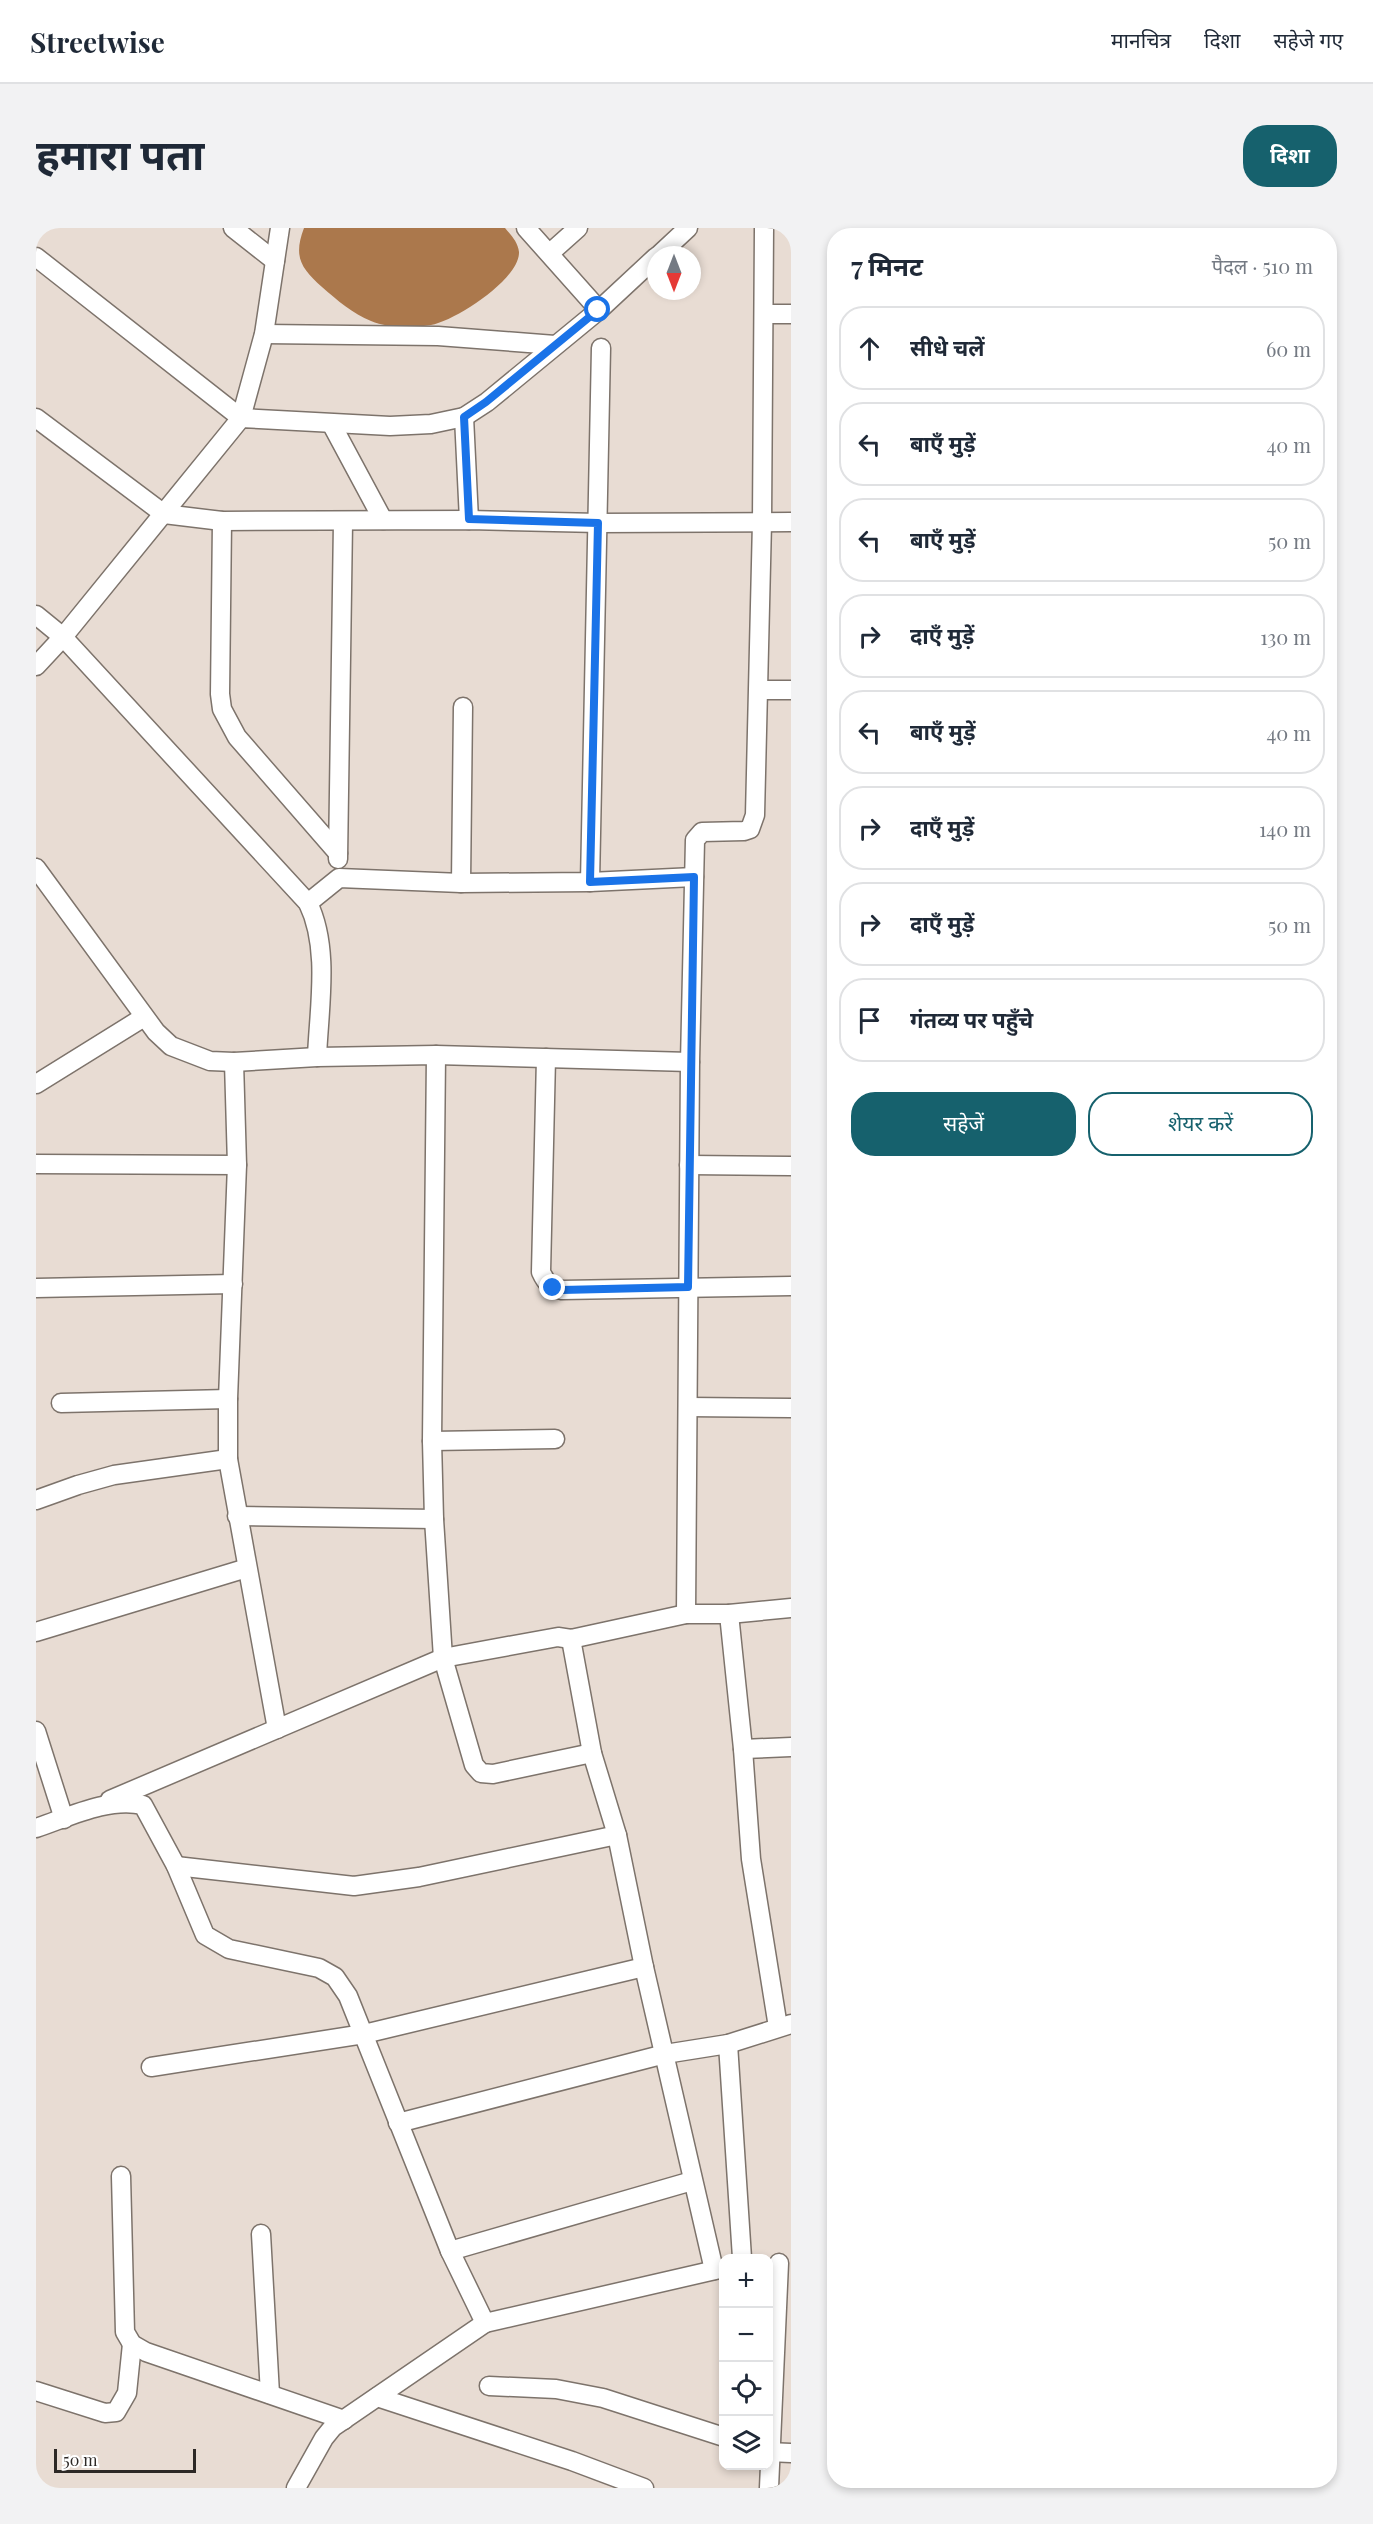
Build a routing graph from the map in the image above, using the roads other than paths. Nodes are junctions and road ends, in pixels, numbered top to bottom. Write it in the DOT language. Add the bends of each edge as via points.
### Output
graph roads {
  1 [pos="233,228"];
  2 [pos="280,228"];
  3 [pos="526,228"];
  4 [pos="578,228"];
  5 [pos="688,228"];
  6 [pos="765,228"];
  7 [pos="668,246"];
  8 [pos="550,253"];
  9 [pos="36,257"];
  10 [pos="275,261"];
  11 [pos="647,265"];
  12 [pos="598,310"];
  13 [pos="764,314"];
  14 [pos="791,314"];
  15 [pos="264,334"];
  16 [pos="555,345"];
  17 [pos="601,348"];
  18 [pos="464,417"];
  19 [pos="36,418"];
  20 [pos="241,418"];
  21 [pos="332,425"];
  22 [pos="164,513"];
  23 [pos="469,519"];
  24 [pos="383,520"];
  25 [pos="222,521"];
  26 [pos="343,522"];
  27 [pos="762,522"];
  28 [pos="791,522"];
  29 [pos="598,523"];
  30 [pos="36,615"];
  31 [pos="63,637"];
  32 [pos="36,666"];
  33 [pos="759,690"];
  34 [pos="791,690"];
  35 [pos="463,706"];
  36 [pos="338,854"];
  37 [pos="36,868"];
  38 [pos="694,877"];
  39 [pos="339,878"];
  40 [pos="590,882"];
  41 [pos="461,883"];
  42 [pos="308,903"];
  43 [pos="144,1017"];
  44 [pos="436,1055"];
  45 [pos="317,1057"];
  46 [pos="546,1058"];
  47 [pos="234,1062"];
  48 [pos="690,1062"];
  49 [pos="36,1084"];
  50 [pos="36,1164"];
  51 [pos="237,1165"];
  52 [pos="689,1165"];
  53 [pos="791,1166"];
  54 [pos="232,1284"];
  55 [pos="688,1287"];
  56 [pos="791,1287"];
  57 [pos="36,1288"];
  58 [pos="228,1399"];
  59 [pos="61,1403"];
  60 [pos="688,1407"];
  61 [pos="791,1408"];
  62 [pos="555,1439"];
  63 [pos="432,1441"];
  64 [pos="228,1459"];
  65 [pos="36,1500"];
  66 [pos="237,1516"];
  67 [pos="434,1519"];
  68 [pos="247,1568"];
  69 [pos="791,1608"];
  70 [pos="686,1614"];
  71 [pos="729,1614"];
  72 [pos="36,1632"];
  73 [pos="571,1639"];
  74 [pos="443,1658"];
  75 [pos="277,1729"];
  76 [pos="36,1731"];
  77 [pos="791,1747"];
  78 [pos="743,1749"];
  79 [pos="592,1753"];
  80 [pos="87,1810"];
  81 [pos="64,1819"];
  82 [pos="36,1828"];
  83 [pos="617,1834"];
  84 [pos="176,1866"];
  85 [pos="644,1967"];
  86 [pos="785,2025"];
  87 [pos="364,2034"];
  88 [pos="728,2044"];
  89 [pos="664,2054"];
  90 [pos="151,2067"];
  91 [pos="398,2123"];
  92 [pos="121,2176"];
  93 [pos="692,2181"];
  94 [pos="261,2234"];
  95 [pos="450,2251"];
  96 [pos="742,2254"];
  97 [pos="779,2263"];
  98 [pos="718,2269"];
  99 [pos="485,2323"];
  100 [pos="132,2344"];
  101 [pos="489,2386"];
  102 [pos="36,2391"];
  103 [pos="270,2394"];
  104 [pos="377,2397"];
  105 [pos="782,2402"];
  106 [pos="344,2420"];
  107 [pos="719,2437"];
  108 [pos="773,2440"];
  109 [pos="773,2453"];
  110 [pos="791,2453"];
  111 [pos="770,2470"];
  112 [pos="296,2488"];
  113 [pos="644,2488"];
  114 [pos="769,2488"];
  1 -- 10 [label="street"];
  2 -- 10 [label="street"];
  3 -- 8 [label="street"];
  4 -- 8 [label="street"];
  5 -- 7 [label="street"];
  6 -- 13 [label="street"];
  8 -- 12 [label="street"];
  9 -- 20 [label="street"];
  10 -- 15 [label="street"];
  11 -- 12 [label="street"];
  12 -- 16 [label="street"];
  13 -- 14 [label="street"];
  13 -- 27 [label="street"];
  15 -- 16 [label="street" via="438,336"];
  15 -- 20 [label="street"];
  16 -- 18 [label="street"];
  17 -- 29 [label="street"];
  18 -- 21 [label="street" via="431,424"];
  18 -- 23 [label="street"];
  19 -- 22 [label="street"];
  20 -- 21 [label="street"];
  20 -- 22 [label="street"];
  21 -- 24 [label="street"];
  22 -- 25 [label="street"];
  22 -- 31 [label="street"];
  23 -- 24 [label="street"];
  23 -- 29 [label="street"];
  24 -- 26 [label="street"];
  25 -- 26 [label="street"];
  25 -- 36 [label="street" via="222,709 237,737"];
  26 -- 36 [label="street"];
  27 -- 28 [label="street"];
  27 -- 29 [label="street"];
  27 -- 33 [label="street"];
  29 -- 40 [label="street"];
  30 -- 31 [label="street"];
  31 -- 32 [label="street"];
  31 -- 42 [label="street"];
  33 -- 34 [label="street"];
  33 -- 38 [label="street" via="753,824 744,831 698,835"];
  35 -- 41 [label="street"];
  36 -- 39 [label="street"];
  37 -- 43 [label="street"];
  38 -- 40 [label="street"];
  38 -- 48 [label="street"];
  39 -- 41 [label="street"];
  39 -- 42 [label="street"];
  40 -- 41 [label="street"];
  42 -- 45 [label="street" via="321,946"];
  43 -- 47 [label="street" via="171,1046 210,1061"];
  43 -- 49 [label="street"];
  44 -- 45 [label="street"];
  44 -- 46 [label="street"];
  44 -- 63 [label="street"];
  45 -- 47 [label="street"];
  46 -- 48 [label="street"];
  46 -- 55 [label="street" via="541,1272 546,1283 562,1290"];
  47 -- 51 [label="street"];
  48 -- 52 [label="street"];
  50 -- 51 [label="street"];
  51 -- 54 [label="street"];
  52 -- 53 [label="street"];
  52 -- 55 [label="street"];
  54 -- 57 [label="street"];
  54 -- 58 [label="street"];
  55 -- 56 [label="street"];
  55 -- 60 [label="street"];
  58 -- 59 [label="street"];
  58 -- 64 [label="street"];
  60 -- 61 [label="street"];
  60 -- 70 [label="street"];
  62 -- 63 [label="street"];
  63 -- 67 [label="street"];
  64 -- 65 [label="street" via="114,1475"];
  64 -- 66 [label="street"];
  66 -- 67 [label="street"];
  66 -- 68 [label="street"];
  67 -- 74 [label="street"];
  68 -- 72 [label="street"];
  68 -- 75 [label="street"];
  69 -- 71 [label="street"];
  70 -- 71 [label="street"];
  70 -- 73 [label="street"];
  71 -- 78 [label="street"];
  73 -- 74 [label="street" via="558,1637"];
  73 -- 79 [label="street"];
  74 -- 75 [label="street"];
  74 -- 79 [label="street" via="474,1765 481,1773 493,1774"];
  75 -- 80 [label="street"];
  76 -- 81 [label="street"];
  77 -- 78 [label="street"];
  78 -- 86 [label="street" via="751,1859"];
  79 -- 83 [label="street"];
  80 -- 81 [label="street"];
  80 -- 84 [label="street" via="143,1805"];
  81 -- 82 [label="street"];
  83 -- 84 [label="street" via="419,1877 354,1886"];
  83 -- 85 [label="street"];
  84 -- 87 [label="street" via="205,1935 229,1949 298,1962 335,1977"];
  85 -- 87 [label="street"];
  85 -- 89 [label="street"];
  86 -- 88 [label="street"];
  87 -- 90 [label="street"];
  87 -- 91 [label="street"];
  88 -- 89 [label="street"];
  88 -- 96 [label="street"];
  89 -- 91 [label="street"];
  89 -- 93 [label="street"];
  91 -- 95 [label="street"];
  92 -- 100 [label="street" via="125,2332"];
  93 -- 95 [label="street"];
  93 -- 98 [label="street"];
  94 -- 103 [label="street"];
  95 -- 99 [label="street"];
  97 -- 105 [label="street"];
  98 -- 99 [label="street"];
  99 -- 104 [label="street"];
  100 -- 102 [label="street" via="127,2393 116,2412 105,2413"];
  100 -- 103 [label="street"];
  101 -- 107 [label="street" via="578,2393"];
  103 -- 106 [label="street"];
  104 -- 106 [label="street"];
  104 -- 113 [label="street"];
  105 -- 108 [label="street"];
  106 -- 112 [label="street" via="324,2438"];
  109 -- 110 [label="street"];
  111 -- 114 [label="street"];
}
